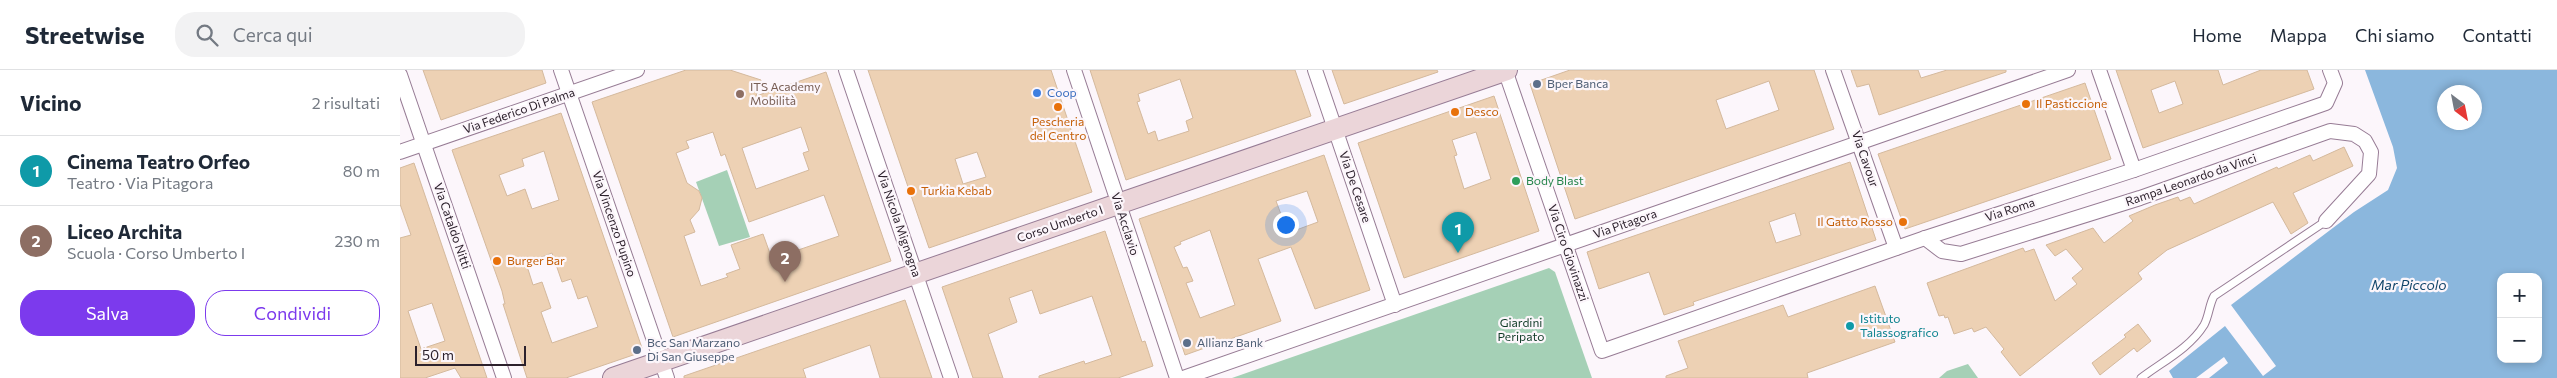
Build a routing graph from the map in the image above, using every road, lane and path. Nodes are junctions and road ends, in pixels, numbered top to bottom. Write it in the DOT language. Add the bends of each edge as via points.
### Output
graph roads {
  1 [pos="561,70"];
  2 [pos="637,70"];
  3 [pos="846,70"];
  4 [pos="1074,70"];
  5 [pos="1315,70"];
  6 [pos="1506,70"];
  7 [pos="1834,70"];
  8 [pos="2068,70"];
  9 [pos="2099,70"];
  10 [pos="2330,70"];
  11 [pos="400,75"];
  12 [pos="569,94"];
  13 [pos="1335,129"];
  14 [pos="1859,142"];
  15 [pos="423,144"];
  16 [pos="400,152"];
  17 [pos="2134,170"];
  18 [pos="1118,203"];
  19 [pos="2326,221"];
  20 [pos="1925,238"];
  21 [pos="1565,245"];
  22 [pos="1896,248"];
  23 [pos="916,273"];
  24 [pos="1395,305"];
  25 [pos="1602,350"];
  26 [pos="665,370"];
  27 [pos="504,378"];
  28 [pos="613,378"];
  29 [pos="951,378"];
  30 [pos="1177,378"];
  31 [pos="1183,378"];
  32 [pos="2141,378"];
  1 -- 12 [label="street, Via Vincenzo Pupino"];
  2 -- 12 [label="street, Via Federico Di Palma"];
  3 -- 23 [label="street, Via Nicola Mignogna"];
  4 -- 18 [label="street, Via Acclavio"];
  5 -- 13 [label="street, Via De Cesare"];
  6 -- 13 [label="main road, Corso Umberto I"];
  6 -- 21 [label="street, Via Ciro Giovinazzi"];
  7 -- 14 [label="street, Via Cavour"];
  8 -- 14 [label="street, Via Pitagora"];
  9 -- 17 [label="street"];
  10 -- 17 [label="street, Via Roma" via="2335,83 2326,103"];
  11 -- 15 [label="street, Via Cataldo Nitti"];
  12 -- 15 [label="street, Via Federico Di Palma"];
  12 -- 26 [label="street, Via Vincenzo Pupino"];
  13 -- 18 [label="main road, Corso Umberto I"];
  13 -- 24 [label="street, Via De Cesare"];
  14 -- 21 [label="street, Via Pitagora"];
  14 -- 22 [label="street, Via Cavour"];
  15 -- 16 [label="street, Via Federico Di Palma"];
  15 -- 27 [label="street, Via Cataldo Nitti"];
  17 -- 20 [label="street, Via Roma"];
  18 -- 23 [label="main road, Corso Umberto I"];
  18 -- 30 [label="street, Via Acclavio"];
  19 -- 20 [label="street, Rampa Leonardo da Vinci" via="2369,174 2371,152 2365,141 2354,134 2330,131 2140,198 1961,254 1942,251"];
  19 -- 32 [label="lane" via="2214,296 2205,323 2194,338"];
  20 -- 22 [label="street, Via Roma"];
  21 -- 24 [label="street, Via Pitagora"];
  21 -- 25 [label="street, Via Ciro Giovinazzi"];
  22 -- 25 [label="street, Via Roma"];
  23 -- 26 [label="main road, Corso Umberto I"];
  23 -- 29 [label="street, Via Nicola Mignogna"];
  24 -- 31 [label="street, Via Pitagora"];
  26 -- 28 [label="main road, Corso Umberto I"];
}
